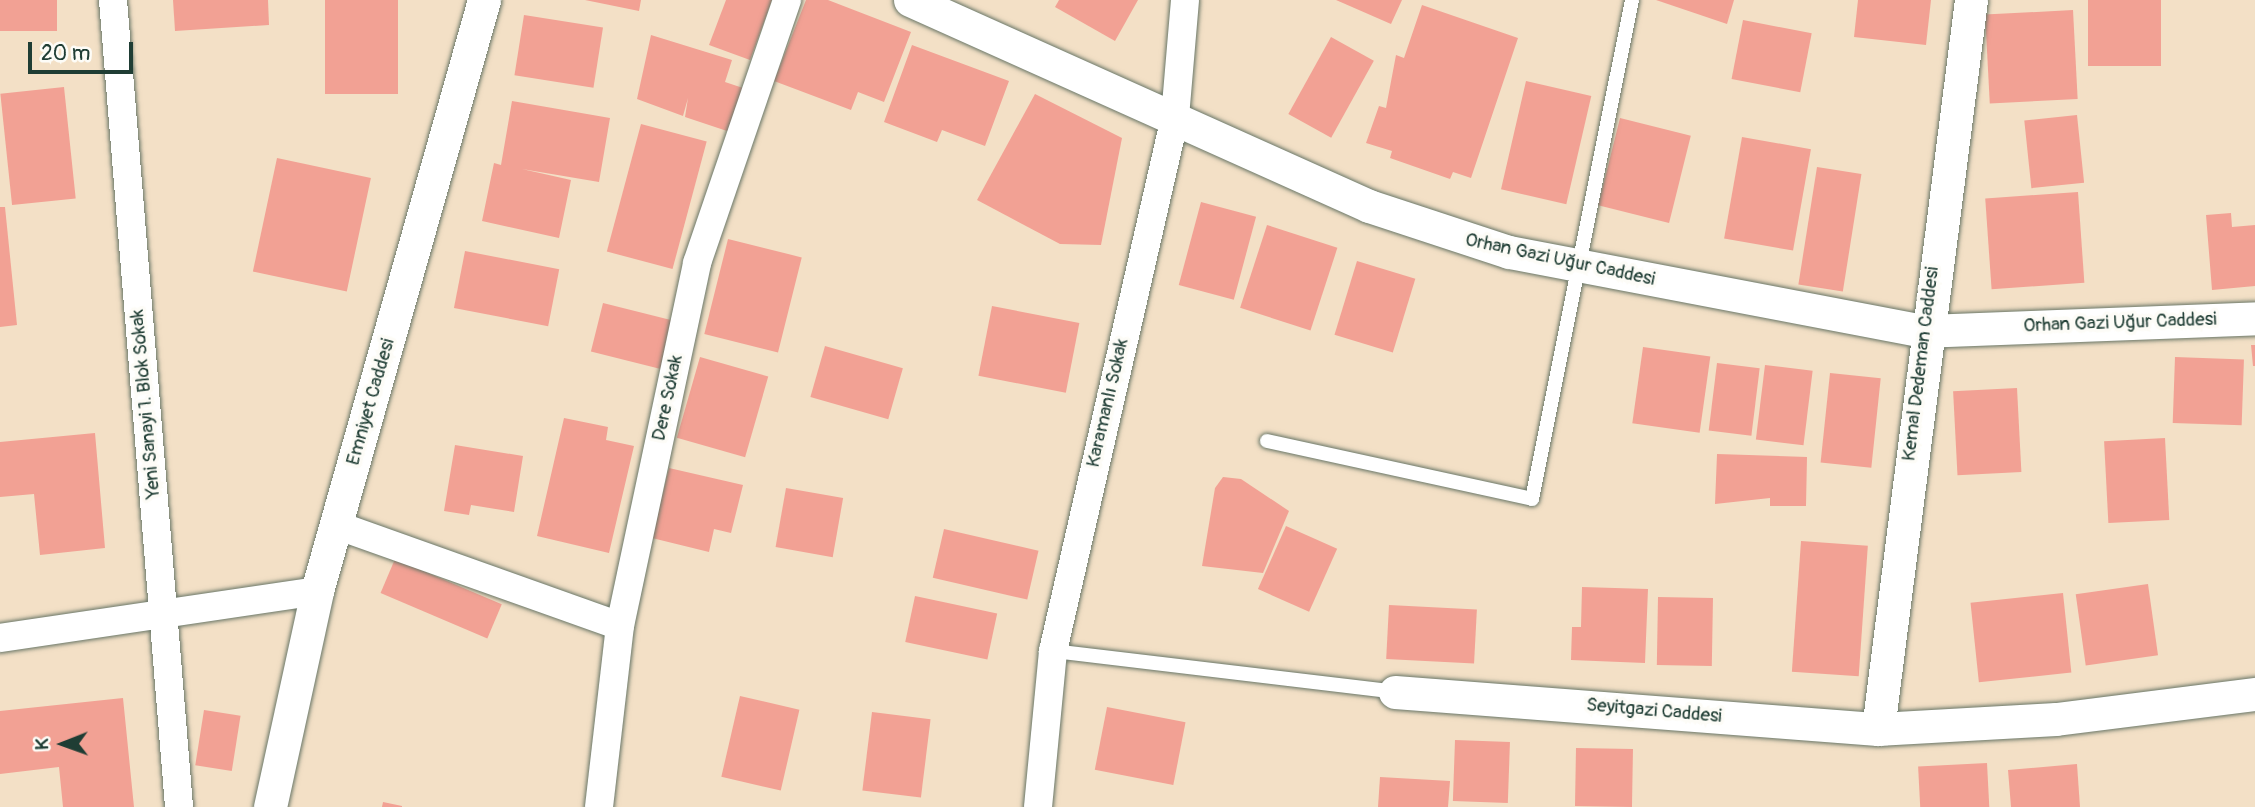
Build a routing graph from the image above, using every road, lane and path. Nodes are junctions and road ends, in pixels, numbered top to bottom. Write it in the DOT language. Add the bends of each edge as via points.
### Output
graph roads {
  1 [pos="113,0"];
  2 [pos="484,0"];
  3 [pos="787,0"];
  4 [pos="910,0"];
  5 [pos="1185,0"];
  6 [pos="1632,0"];
  7 [pos="1970,0"];
  8 [pos="1175,117"];
  9 [pos="1577,265"];
  10 [pos="2255,318"];
  11 [pos="1924,331"];
  12 [pos="1267,441"];
  13 [pos="335,526"];
  14 [pos="317,591"];
  15 [pos="163,618"];
  16 [pos="620,626"];
  17 [pos="0,638"];
  18 [pos="1053,651"];
  19 [pos="1395,692"];
  20 [pos="2255,694"];
  21 [pos="1878,729"];
  22 [pos="179,807"];
  23 [pos="270,807"];
  24 [pos="599,807"];
  25 [pos="1038,807"];
  1 -- 15 [label="street, Yeni Sanayi 1. Blok Sokak"];
  2 -- 13 [label="street, Emniyet Caddesi"];
  3 -- 16 [label="street, Dere Sokak" via="696,263"];
  4 -- 8 [label="street, Orhan Gazi Uğur Caddesi"];
  5 -- 8 [label="street, Karamanlı Sokak"];
  6 -- 9 [label="lane"];
  7 -- 11 [label="street, Kemal Dedeman Caddesi"];
  8 -- 9 [label="street, Orhan Gazi Uğur Caddesi" via="1438,233"];
  8 -- 18 [label="street, Karamanlı Sokak"];
  9 -- 11 [label="street, Orhan Gazi Uğur Caddesi"];
  9 -- 12 [label="lane" via="1532,499"];
  10 -- 11 [label="street, Orhan Gazi Uğur Caddesi"];
  11 -- 21 [label="street, Kemal Dedeman Caddesi"];
  13 -- 14 [label="street, Emniyet Caddesi"];
  13 -- 16 [label="street"];
  14 -- 15 [label="street"];
  14 -- 23 [label="street, Emniyet Caddesi"];
  15 -- 17 [label="street"];
  15 -- 22 [label="street, Yeni Sanayi 1. Blok Sokak"];
  16 -- 24 [label="street, Dere Sokak"];
  18 -- 19 [label="lane, Seyitgazi Caddesi"];
  18 -- 25 [label="street, Karamanlı Sokak"];
  19 -- 21 [label="street, Seyitgazi Caddesi"];
  20 -- 21 [label="street, Seyitgazi Caddesi" via="2056,719"];
}
